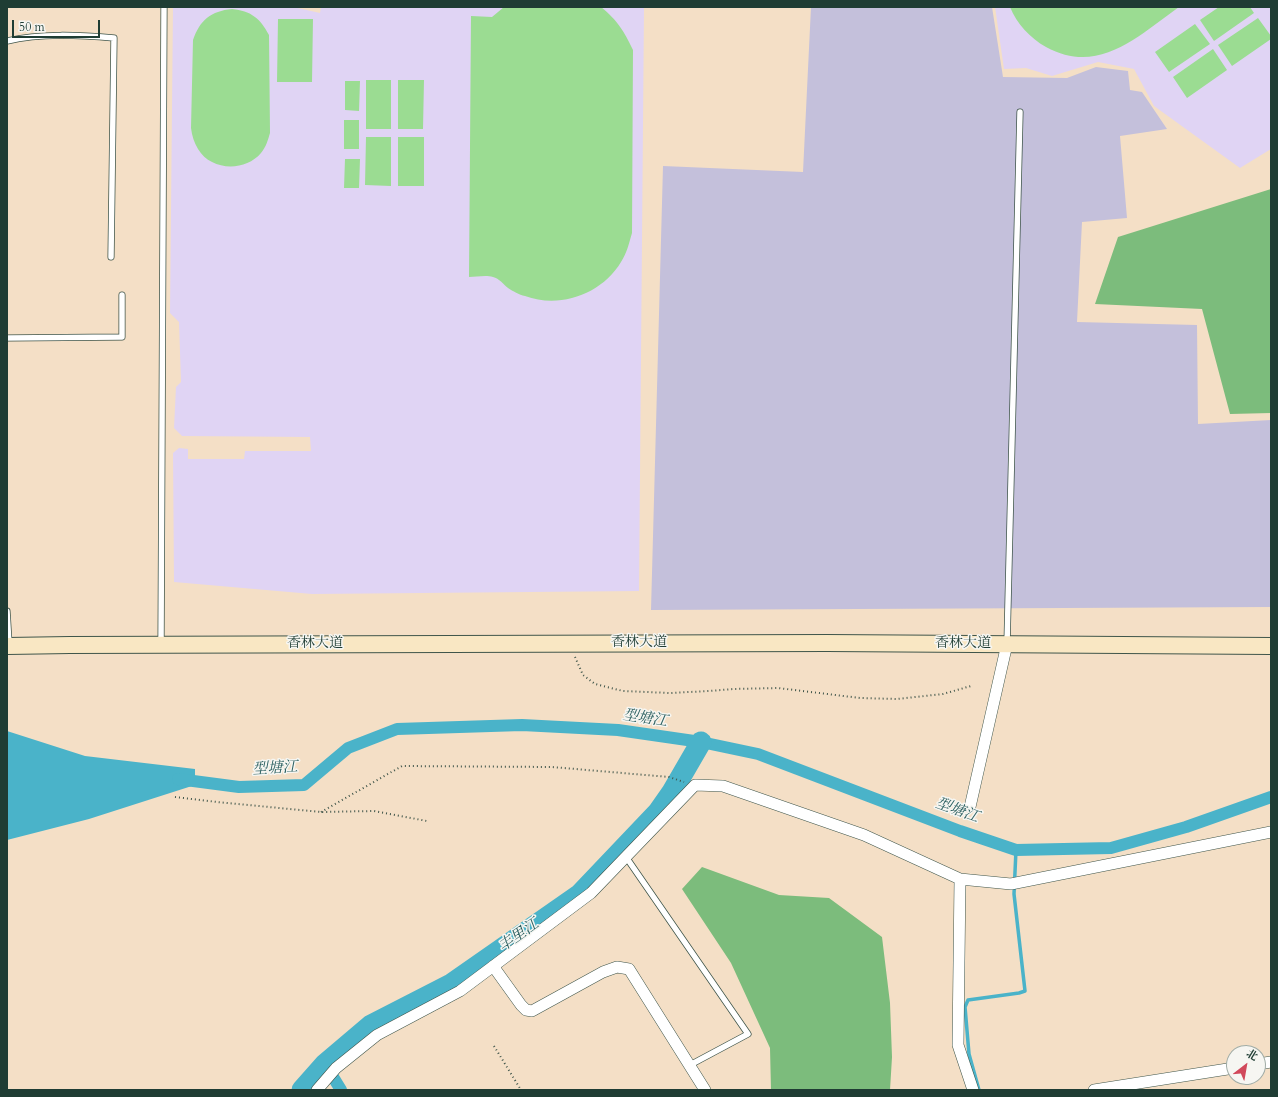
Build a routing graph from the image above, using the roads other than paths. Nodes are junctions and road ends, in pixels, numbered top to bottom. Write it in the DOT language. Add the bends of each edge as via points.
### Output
graph roads {
  1 [pos="164,7"];
  2 [pos="7,41"];
  3 [pos="1020,112"];
  4 [pos="111,257"];
  5 [pos="122,296"];
  6 [pos="7,338"];
  7 [pos="7,611"];
  8 [pos="1007,644"];
  9 [pos="161,645"];
  10 [pos="8,646"];
  11 [pos="1271,646"];
  12 [pos="970,807"];
  13 [pos="1271,832"];
  14 [pos="626,857"];
  15 [pos="960,879"];
  16 [pos="493,966"];
  17 [pos="690,1066"];
  18 [pos="1226,1069"];
  19 [pos="317,1090"];
  20 [pos="705,1090"];
  21 [pos="973,1090"];
  22 [pos="1094,1090"];
  1 -- 9 [label="lane"];
  2 -- 4 [label="lane" via="24,37 80,35 114,38"];
  3 -- 8 [label="lane"];
  5 -- 6 [label="lane" via="122,337"];
  7 -- 10 [label="lane"];
  8 -- 9 [label="main road, 香林大道"];
  8 -- 11 [label="main road, 香林大道"];
  8 -- 12 [label="street"];
  9 -- 10 [label="main road, 香林大道"];
  13 -- 15 [label="street" via="1014,884"];
  14 -- 15 [label="street" via="695,785 723,786 864,835"];
  14 -- 16 [label="street" via="591,893"];
  14 -- 17 [label="lane" via="748,1034"];
  15 -- 21 [label="street" via="958,1045"];
  16 -- 17 [label="street" via="521,1005 532,1011 603,972 617,967 629,969"];
  16 -- 19 [label="street" via="460,991 377,1035 336,1068"];
  17 -- 20 [label="street"];
  18 -- 22 [label="street"];
}
